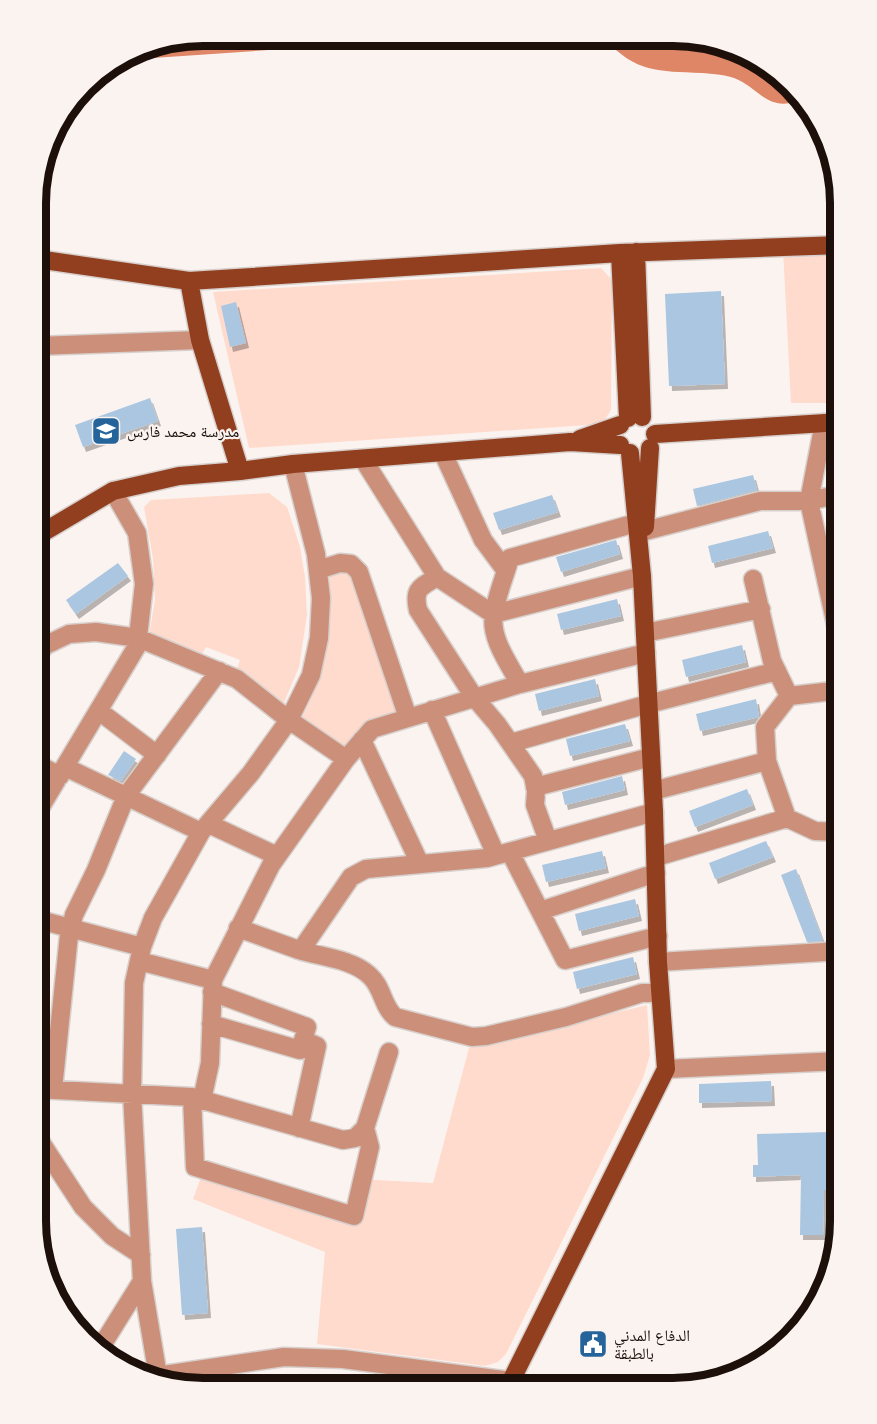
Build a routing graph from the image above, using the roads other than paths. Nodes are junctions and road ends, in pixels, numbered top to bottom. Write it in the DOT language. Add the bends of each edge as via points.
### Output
graph roads {
  1 [pos="830,245"];
  2 [pos="628,253"];
  3 [pos="46,260"];
  4 [pos="189,282"];
  5 [pos="200,340"];
  6 [pos="46,346"];
  7 [pos="630,420"];
  8 [pos="830,422"];
  9 [pos="830,435"];
  10 [pos="653,441"];
  11 [pos="570,442"];
  12 [pos="625,449"];
  13 [pos="442,453"];
  14 [pos="363,459"];
  15 [pos="293,464"];
  16 [pos="240,471"];
  17 [pos="113,491"];
  18 [pos="830,496"];
  19 [pos="809,501"];
  20 [pos="640,527"];
  21 [pos="46,531"];
  22 [pos="318,570"];
  23 [pos="506,571"];
  24 [pos="642,576"];
  25 [pos="437,577"];
  26 [pos="753,579"];
  27 [pos="830,597"];
  28 [pos="760,609"];
  29 [pos="493,614"];
  30 [pos="645,633"];
  31 [pos="138,638"];
  32 [pos="46,645"];
  33 [pos="646,653"];
  34 [pos="219,671"];
  35 [pos="777,671"];
  36 [pos="520,684"];
  37 [pos="830,690"];
  38 [pos="789,696"];
  39 [pos="474,697"];
  40 [pos="648,704"];
  41 [pos="432,710"];
  42 [pos="99,711"];
  43 [pos="408,718"];
  44 [pos="289,720"];
  45 [pos="362,740"];
  46 [pos="512,743"];
  47 [pos="156,755"];
  48 [pos="651,757"];
  49 [pos="346,759"];
  50 [pos="767,761"];
  51 [pos="46,767"];
  52 [pos="62,771"];
  53 [pos="535,787"];
  54 [pos="653,791"];
  55 [pos="126,796"];
  56 [pos="46,798"];
  57 [pos="654,812"];
  58 [pos="787,818"];
  59 [pos="205,828"];
  60 [pos="830,832"];
  61 [pos="548,841"];
  62 [pos="503,853"];
  63 [pos="277,856"];
  64 [pos="420,864"];
  65 [pos="656,865"];
  66 [pos="540,911"];
  67 [pos="46,921"];
  68 [pos="71,927"];
  69 [pos="238,928"];
  70 [pos="658,936"];
  71 [pos="300,950"];
  72 [pos="830,952"];
  73 [pos="141,954"];
  74 [pos="658,962"];
  75 [pos="213,986"];
  76 [pos="660,993"];
  77 [pos="211,1024"];
  78 [pos="303,1040"];
  79 [pos="389,1052"];
  80 [pos="830,1062"];
  81 [pos="666,1069"];
  82 [pos="46,1077"];
  83 [pos="46,1089"];
  84 [pos="132,1093"];
  85 [pos="197,1099"];
  86 [pos="299,1128"];
  87 [pos="365,1128"];
  88 [pos="46,1150"];
  89 [pos="141,1255"];
  90 [pos="142,1281"];
  91 [pos="104,1342"];
  92 [pos="156,1370"];
  93 [pos="172,1374"];
  94 [pos="464,1378"];
  95 [pos="512,1378"];
  1 -- 2 [label="main road"];
  2 -- 4 [label="main road"];
  2 -- 7 [label="main road"];
  3 -- 4 [label="main road"];
  4 -- 5 [label="main road"];
  5 -- 6 [label="street"];
  5 -- 16 [label="main road"];
  7 -- 10 [label="main road" via="652,424"];
  7 -- 11 [label="main road"];
  7 -- 12 [label="main road" via="617,435"];
  8 -- 10 [label="main road"];
  9 -- 19 [label="street"];
  10 -- 12 [label="main road" via="640,453"];
  10 -- 20 [label="main road"];
  11 -- 12 [label="main road"];
  11 -- 13 [label="main road"];
  12 -- 20 [label="main road"];
  13 -- 14 [label="main road"];
  13 -- 23 [label="street" via="483,540"];
  14 -- 15 [label="main road"];
  14 -- 25 [label="street"];
  15 -- 16 [label="main road"];
  15 -- 22 [label="street"];
  16 -- 17 [label="main road" via="179,476"];
  17 -- 21 [label="main road"];
  17 -- 31 [label="street" via="137,533 144,584"];
  18 -- 19 [label="street"];
  19 -- 20 [label="street" via="760,501"];
  19 -- 27 [label="street"];
  20 -- 23 [label="street" via="510,558"];
  20 -- 24 [label="main road"];
  22 -- 43 [label="street" via="340,563 351,564 359,573"];
  22 -- 44 [label="street" via="319,638 311,675"];
  23 -- 29 [label="street"];
  24 -- 29 [label="street"];
  24 -- 30 [label="main road"];
  25 -- 29 [label="street"];
  25 -- 39 [label="street" via="419,588 418,610"];
  26 -- 28 [label="street"];
  28 -- 30 [label="street"];
  28 -- 35 [label="street"];
  29 -- 36 [label="street" via="499,644"];
  30 -- 33 [label="main road"];
  31 -- 32 [label="street" via="96,632 69,634"];
  31 -- 34 [label="street"];
  31 -- 42 [label="street"];
  33 -- 36 [label="street"];
  33 -- 40 [label="main road"];
  34 -- 44 [label="street" via="237,679"];
  34 -- 47 [label="street"];
  35 -- 38 [label="street"];
  35 -- 40 [label="street"];
  36 -- 39 [label="street"];
  37 -- 38 [label="street"];
  38 -- 50 [label="street" via="765,727"];
  39 -- 41 [label="street"];
  39 -- 46 [label="street"];
  40 -- 46 [label="street"];
  40 -- 48 [label="main road"];
  41 -- 43 [label="street"];
  41 -- 62 [label="street"];
  42 -- 47 [label="street"];
  42 -- 52 [label="street"];
  43 -- 45 [label="street" via="372,729"];
  44 -- 49 [label="street"];
  44 -- 59 [label="street"];
  45 -- 49 [label="street"];
  45 -- 64 [label="street"];
  46 -- 53 [label="street" via="533,776"];
  47 -- 55 [label="street"];
  48 -- 53 [label="street"];
  48 -- 54 [label="main road"];
  49 -- 63 [label="street"];
  50 -- 54 [label="street"];
  50 -- 58 [label="street"];
  51 -- 52 [label="street"];
  52 -- 55 [label="street"];
  52 -- 56 [label="street"];
  53 -- 61 [label="street" via="535,805"];
  54 -- 57 [label="main road"];
  55 -- 59 [label="street"];
  55 -- 68 [label="street"];
  57 -- 61 [label="street"];
  57 -- 65 [label="main road"];
  58 -- 60 [label="street" via="815,831"];
  58 -- 65 [label="street"];
  59 -- 63 [label="street"];
  59 -- 73 [label="street" via="153,918"];
  61 -- 62 [label="street"];
  62 -- 64 [label="street"];
  62 -- 66 [label="street"];
  63 -- 69 [label="street"];
  64 -- 71 [label="street" via="366,869 351,877"];
  65 -- 66 [label="street"];
  65 -- 70 [label="main road"];
  66 -- 70 [label="street" via="565,960"];
  67 -- 68 [label="street"];
  68 -- 73 [label="street"];
  68 -- 82 [label="street"];
  69 -- 71 [label="street"];
  69 -- 75 [label="street"];
  70 -- 74 [label="main road"];
  71 -- 76 [label="street" via="353,965 369,974 387,1011 395,1017 472,1037 566,1017 642,993"];
  72 -- 74 [label="street"];
  73 -- 75 [label="street"];
  73 -- 84 [label="street" via="134,983"];
  74 -- 76 [label="main road"];
  75 -- 77 [label="street"];
  75 -- 78 [label="street" via="307,1027"];
  76 -- 81 [label="main road"];
  77 -- 78 [label="street" via="300,1050"];
  77 -- 85 [label="street" via="210,1063"];
  78 -- 86 [label="street" via="317,1046"];
  79 -- 87 [label="street"];
  80 -- 81 [label="street"];
  81 -- 95 [label="main road"];
  83 -- 84 [label="street"];
  84 -- 85 [label="street"];
  84 -- 89 [label="street"];
  85 -- 86 [label="street"];
  85 -- 87 [label="street" via="195,1167 354,1216 370,1147"];
  86 -- 87 [label="street" via="343,1140 356,1138"];
  88 -- 89 [label="street" via="83,1207 112,1236"];
  89 -- 90 [label="street"];
  90 -- 91 [label="street"];
  90 -- 92 [label="street"];
  93 -- 94 [label="street" via="284,1357 343,1359"];
}
